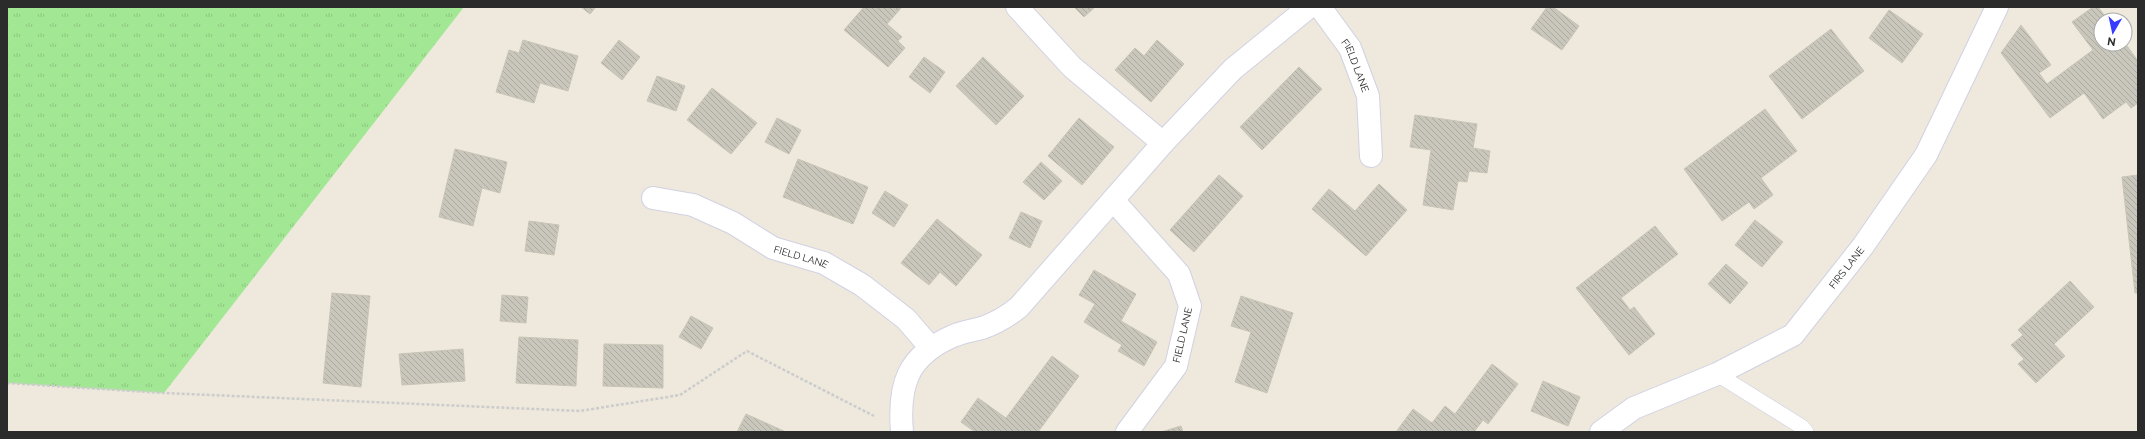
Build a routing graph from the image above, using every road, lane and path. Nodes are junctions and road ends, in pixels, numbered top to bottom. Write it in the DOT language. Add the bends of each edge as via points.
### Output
graph roads {
  1 [pos="1017,7"];
  2 [pos="1310,7"];
  3 [pos="1320,7"];
  4 [pos="1997,7"];
  5 [pos="1163,143"];
  6 [pos="1371,156"];
  7 [pos="653,198"];
  8 [pos="1113,200"];
  9 [pos="931,348"];
  10 [pos="1717,374"];
  11 [pos="7,383"];
  12 [pos="902,431"];
  13 [pos="1127,432"];
  14 [pos="1601,432"];
  15 [pos="1806,432"];
  1 -- 5 [label="street" via="1072,67"];
  2 -- 5 [label="street" via="1233,69"];
  3 -- 6 [label="street, FIELD LANE" via="1350,48 1368,96"];
  4 -- 10 [label="street, FIRS LANE" via="1926,155 1863,246 1793,335"];
  5 -- 8 [label="street"];
  7 -- 9 [label="street, FIELD LANE" via="693,205 733,223 773,248 824,263 862,285 906,319"];
  8 -- 9 [label="street" via="1019,307 1002,320 953,336"];
  8 -- 13 [label="street, FIELD LANE" via="1179,274 1190,306 1176,366"];
  9 -- 12 [label="street" via="914,363 904,382 900,408"];
  10 -- 14 [label="street, FIRS LANE" via="1634,408"];
  10 -- 15 [label="lane" via="1802,427"];
  11 -- 12 [label="path" via="171,394 580,411 680,395 747,351"];
}
